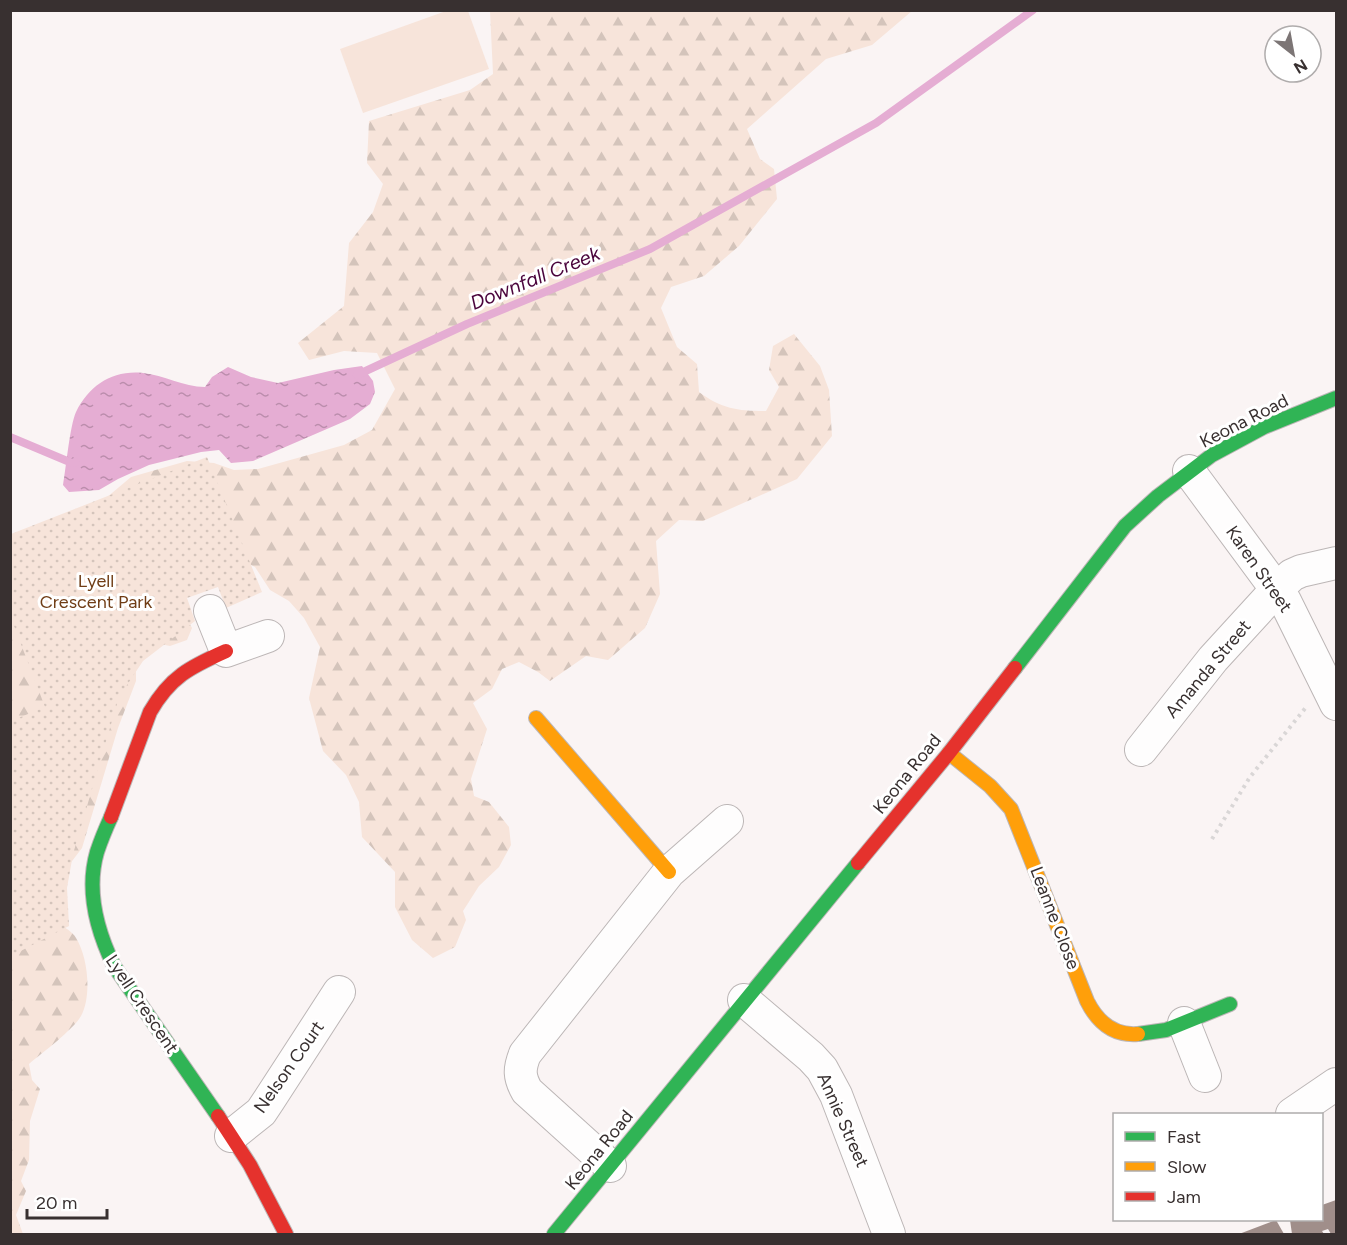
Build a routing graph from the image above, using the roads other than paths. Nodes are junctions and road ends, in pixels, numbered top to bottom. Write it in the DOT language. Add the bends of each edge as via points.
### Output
graph roads {
  1 [pos="1336,398"];
  2 [pos="1189,471"];
  3 [pos="1336,563"];
  4 [pos="1277,589"];
  5 [pos="210,611"];
  6 [pos="268,636"];
  7 [pos="226,651"];
  8 [pos="1333,697"];
  9 [pos="536,718"];
  10 [pos="1141,750"];
  11 [pos="949,753"];
  12 [pos="727,821"];
  13 [pos="669,872"];
  14 [pos="339,992"];
  15 [pos="744,1000"];
  16 [pos="1230,1004"];
  17 [pos="1184,1023"];
  18 [pos="1205,1076"];
  19 [pos="1336,1084"];
  20 [pos="1293,1113"];
  21 [pos="231,1136"];
  22 [pos="610,1166"];
  23 [pos="286,1234"];
  24 [pos="554,1234"];
  25 [pos="890,1234"];
  1 -- 2 [label="street, Keona Road" via="1255,432"];
  2 -- 4 [label="street, Karen Street"];
  2 -- 11 [label="street, Keona Road" via="1125,526"];
  3 -- 4 [label="street, Amanda Street" via="1301,571"];
  4 -- 8 [label="street, Karen Street"];
  4 -- 10 [label="street, Amanda Street" via="1213,659"];
  5 -- 7 [label="street"];
  6 -- 7 [label="street, Lyell Crescent"];
  7 -- 21 [label="street, Lyell Crescent" via="180,673 150,712 97,852 92,892 98,930 114,966"];
  9 -- 13 [label="street"];
  11 -- 15 [label="street, Keona Road"];
  11 -- 17 [label="street, Leanne Close" via="986,781 1011,809 1087,1001 1102,1023 1126,1035 1143,1036"];
  12 -- 13 [label="street"];
  13 -- 22 [label="street" via="525,1054 520,1066 520,1078 527,1091"];
  14 -- 21 [label="street, Nelson Court" via="265,1106"];
  15 -- 22 [label="street, Keona Road"];
  15 -- 25 [label="street, Annie Street" via="822,1069 836,1095"];
  16 -- 17 [label="street, Leanne Close"];
  17 -- 18 [label="street"];
  19 -- 20 [label="street"];
  21 -- 23 [label="street, Lyell Crescent"];
  22 -- 24 [label="street, Keona Road"];
}
